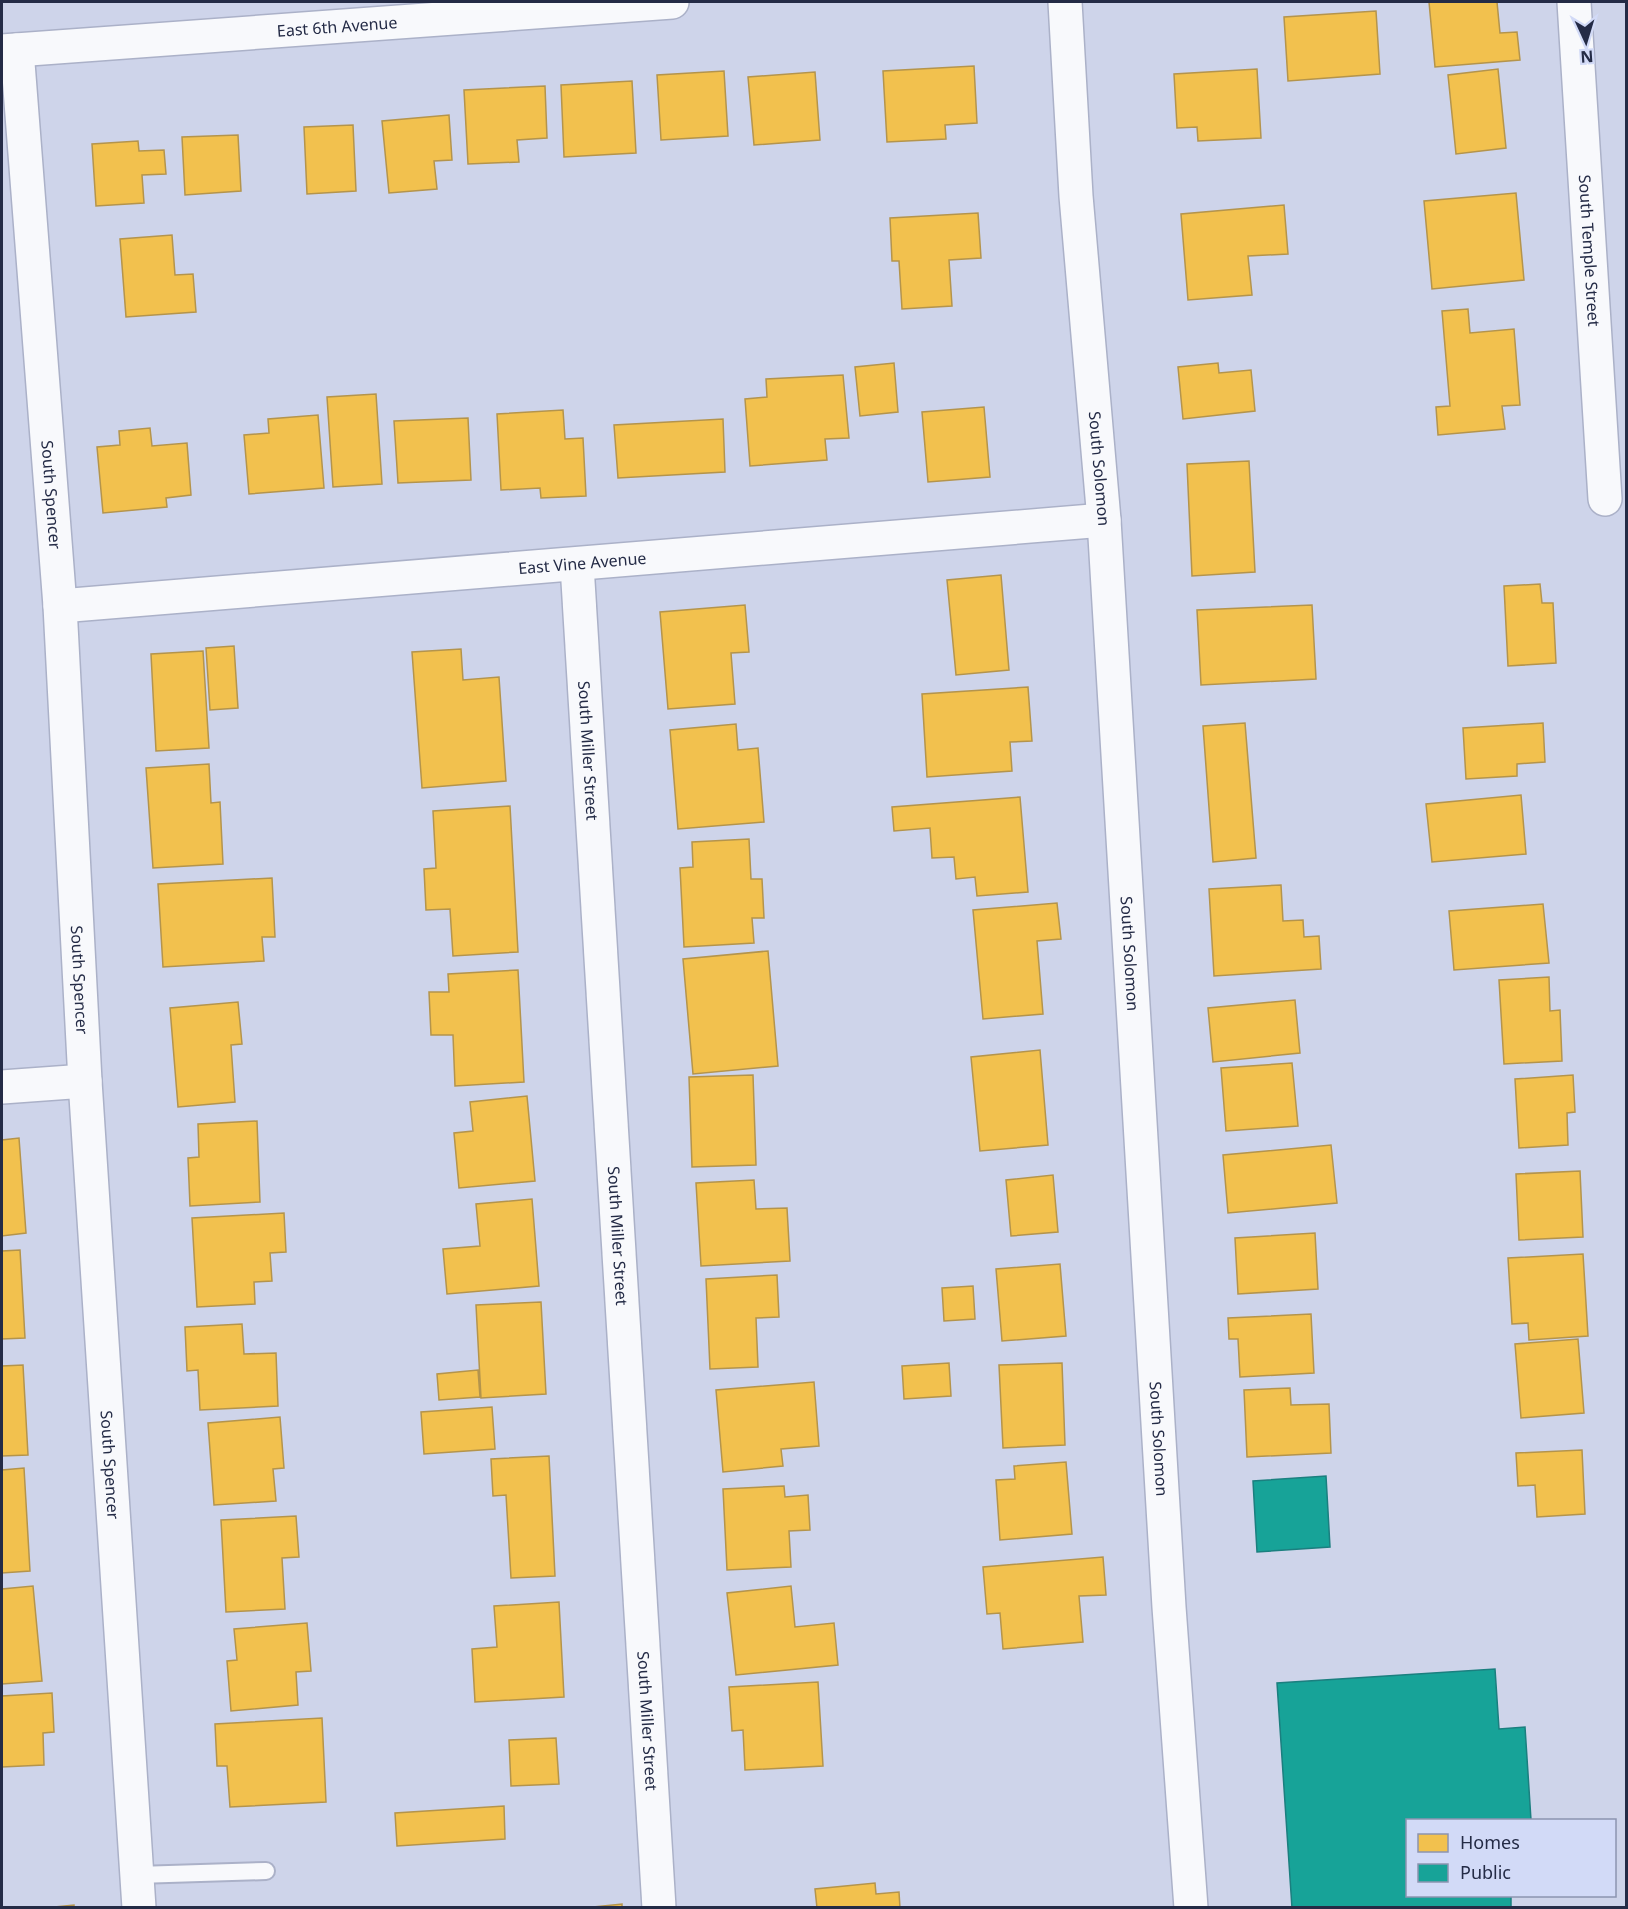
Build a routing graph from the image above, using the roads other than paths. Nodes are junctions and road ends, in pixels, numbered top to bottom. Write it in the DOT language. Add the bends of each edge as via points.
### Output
graph roads {
  1 [pos="672,2"];
  2 [pos="1065,2"];
  3 [pos="1574,2"];
  4 [pos="9,51"];
  5 [pos="1605,499"];
  6 [pos="1104,520"];
  7 [pos="577,565"];
  8 [pos="60,606"];
  9 [pos="85,1081"];
  10 [pos="2,1088"];
  11 [pos="266,1871"];
  12 [pos="137,1875"];
  13 [pos="139,1908"];
  14 [pos="659,1908"];
  15 [pos="1191,1908"];
  1 -- 4 [label="street, East 6th Avenue"];
  2 -- 6 [label="street, South Solomon" via="1076,196"];
  3 -- 5 [label="street, South Temple Street"];
  4 -- 8 [label="street, South Spencer"];
  6 -- 7 [label="street, East Vine Avenue"];
  6 -- 15 [label="street, South Solomon" via="1166,1571"];
  7 -- 8 [label="street, East Vine Avenue"];
  7 -- 14 [label="street, South Miller Street"];
  8 -- 9 [label="street, South Spencer"];
  9 -- 10 [label="street"];
  9 -- 12 [label="street, South Spencer"];
  11 -- 12 [label="lane"];
  12 -- 13 [label="street, South Spencer"];
}
